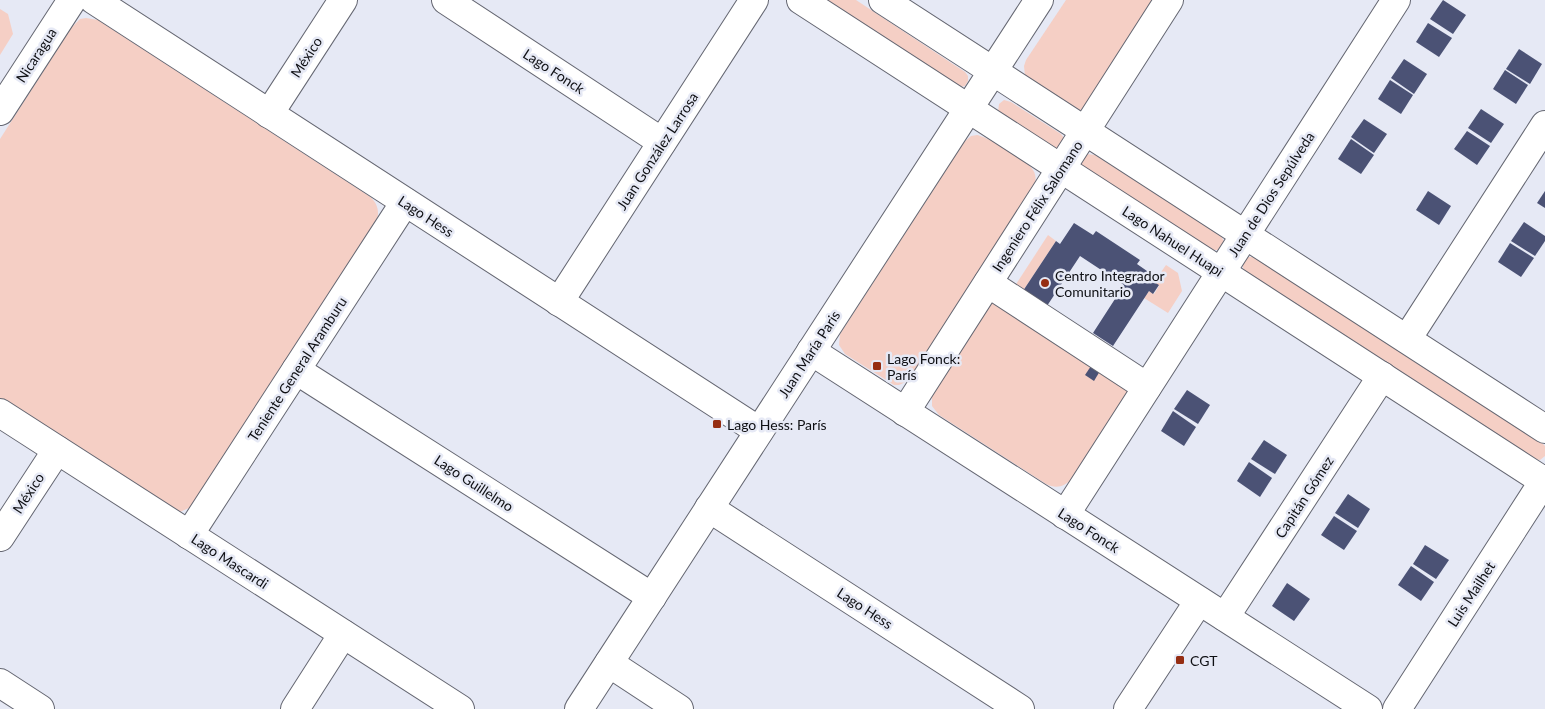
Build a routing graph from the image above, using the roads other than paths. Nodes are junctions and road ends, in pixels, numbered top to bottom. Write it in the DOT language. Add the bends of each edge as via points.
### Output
graph roads {
  1 [pos="94,0"];
  2 [pos="343,0"];
  3 [pos="446,0"];
  4 [pos="754,0"];
  5 [pos="801,0"];
  6 [pos="883,0"];
  7 [pos="1039,0"];
  8 [pos="1170,0"];
  9 [pos="1396,0"];
  10 [pos="63,3"];
  11 [pos="993,71"];
  12 [pos="969,108"];
  13 [pos="0,111"];
  14 [pos="269,114"];
  15 [pos="1545,125"];
  16 [pos="1086,131"];
  17 [pos="662,142"];
  18 [pos="1062,168"];
  19 [pos="405,202"];
  20 [pos="1245,234"];
  21 [pos="1221,272"];
  22 [pos="988,283"];
  23 [pos="559,302"];
  24 [pos="1406,339"];
  25 [pos="811,351"];
  26 [pos="296,370"];
  27 [pos="1382,376"];
  28 [pos="1147,387"];
  29 [pos="905,412"];
  30 [pos="0,413"];
  31 [pos="1545,429"];
  32 [pos="759,432"];
  33 [pos="57,450"];
  34 [pos="1545,480"];
  35 [pos="710,508"];
  36 [pos="1065,514"];
  37 [pos="190,535"];
  38 [pos="0,537"];
  39 [pos="652,597"];
  40 [pos="1199,601"];
  41 [pos="1225,617"];
  42 [pos="343,634"];
  43 [pos="608,663"];
  44 [pos="0,683"];
  45 [pos="40,709"];
  46 [pos="295,709"];
  47 [pos="460,709"];
  48 [pos="579,709"];
  49 [pos="679,709"];
  50 [pos="1020,709"];
  51 [pos="1128,709"];
  52 [pos="1368,709"];
  53 [pos="1397,709"];
  1 -- 14 [label="street, Lago Hess"];
  2 -- 14 [label="street, México"];
  3 -- 17 [label="street, Lago Fonck"];
  4 -- 17 [label="street, Juan González Larrosa"];
  5 -- 12 [label="street, Lago Nahuel Huapi"];
  6 -- 11 [label="street"];
  7 -- 11 [label="street, Juan María Paris"];
  8 -- 16 [label="street, Ingeniero Félix Salomano"];
  9 -- 20 [label="street, Juan de Dios Sepúlveda"];
  10 -- 13 [label="street, Nicaragua"];
  11 -- 12 [label="street, Juan María Paris"];
  11 -- 16 [label="street"];
  12 -- 18 [label="street, Lago Nahuel Huapi"];
  12 -- 25 [label="street, Juan María Paris"];
  14 -- 19 [label="street, Lago Hess"];
  15 -- 24 [label="street"];
  16 -- 18 [label="street, Ingeniero Félix Salomano"];
  16 -- 20 [label="street"];
  17 -- 23 [label="street, Juan González Larrosa"];
  18 -- 21 [label="street, Lago Nahuel Huapi"];
  18 -- 22 [label="street, Ingeniero Félix Salomano"];
  19 -- 23 [label="street, Lago Hess"];
  19 -- 26 [label="street, Teniente General Aramburu"];
  20 -- 21 [label="street, Juan de Dios Sepúlveda"];
  20 -- 24 [label="street"];
  21 -- 27 [label="street, Lago Nahuel Huapi"];
  21 -- 28 [label="street, Juan de Dios Sepúlveda"];
  22 -- 28 [label="street"];
  22 -- 29 [label="street, Ingeniero Félix Salomano"];
  23 -- 32 [label="street, Lago Hess"];
  24 -- 31 [label="street"];
  25 -- 29 [label="street, Lago Fonck"];
  25 -- 32 [label="street, Juan María Paris"];
  26 -- 37 [label="street, Teniente General Aramburu"];
  26 -- 39 [label="street, Lago Guillelmo"];
  27 -- 34 [label="street, Lago Nahuel Huapi"];
  27 -- 41 [label="street, Capitán Gómez"];
  28 -- 36 [label="street, Juan de Dios Sepúlveda"];
  29 -- 36 [label="street, Lago Fonck"];
  30 -- 33 [label="street, Lago Mascardi"];
  32 -- 35 [label="street, Juan María Paris"];
  33 -- 37 [label="street, Lago Mascardi"];
  33 -- 38 [label="street, México"];
  34 -- 53 [label="street, Luis Mailhet"];
  35 -- 39 [label="street, Juan María Paris"];
  35 -- 50 [label="street, Lago Hess"];
  36 -- 40 [label="street, Lago Fonck"];
  37 -- 42 [label="street, Lago Mascardi"];
  39 -- 43 [label="street, Juan María Paris"];
  40 -- 41 [label="street, Lago Fonck"];
  40 -- 51 [label="street"];
  41 -- 52 [label="street, Lago Fonck"];
  42 -- 46 [label="street"];
  42 -- 47 [label="street, Lago Mascardi"];
  43 -- 48 [label="street, Juan María Paris"];
  43 -- 49 [label="street"];
  44 -- 45 [label="street"];
}
